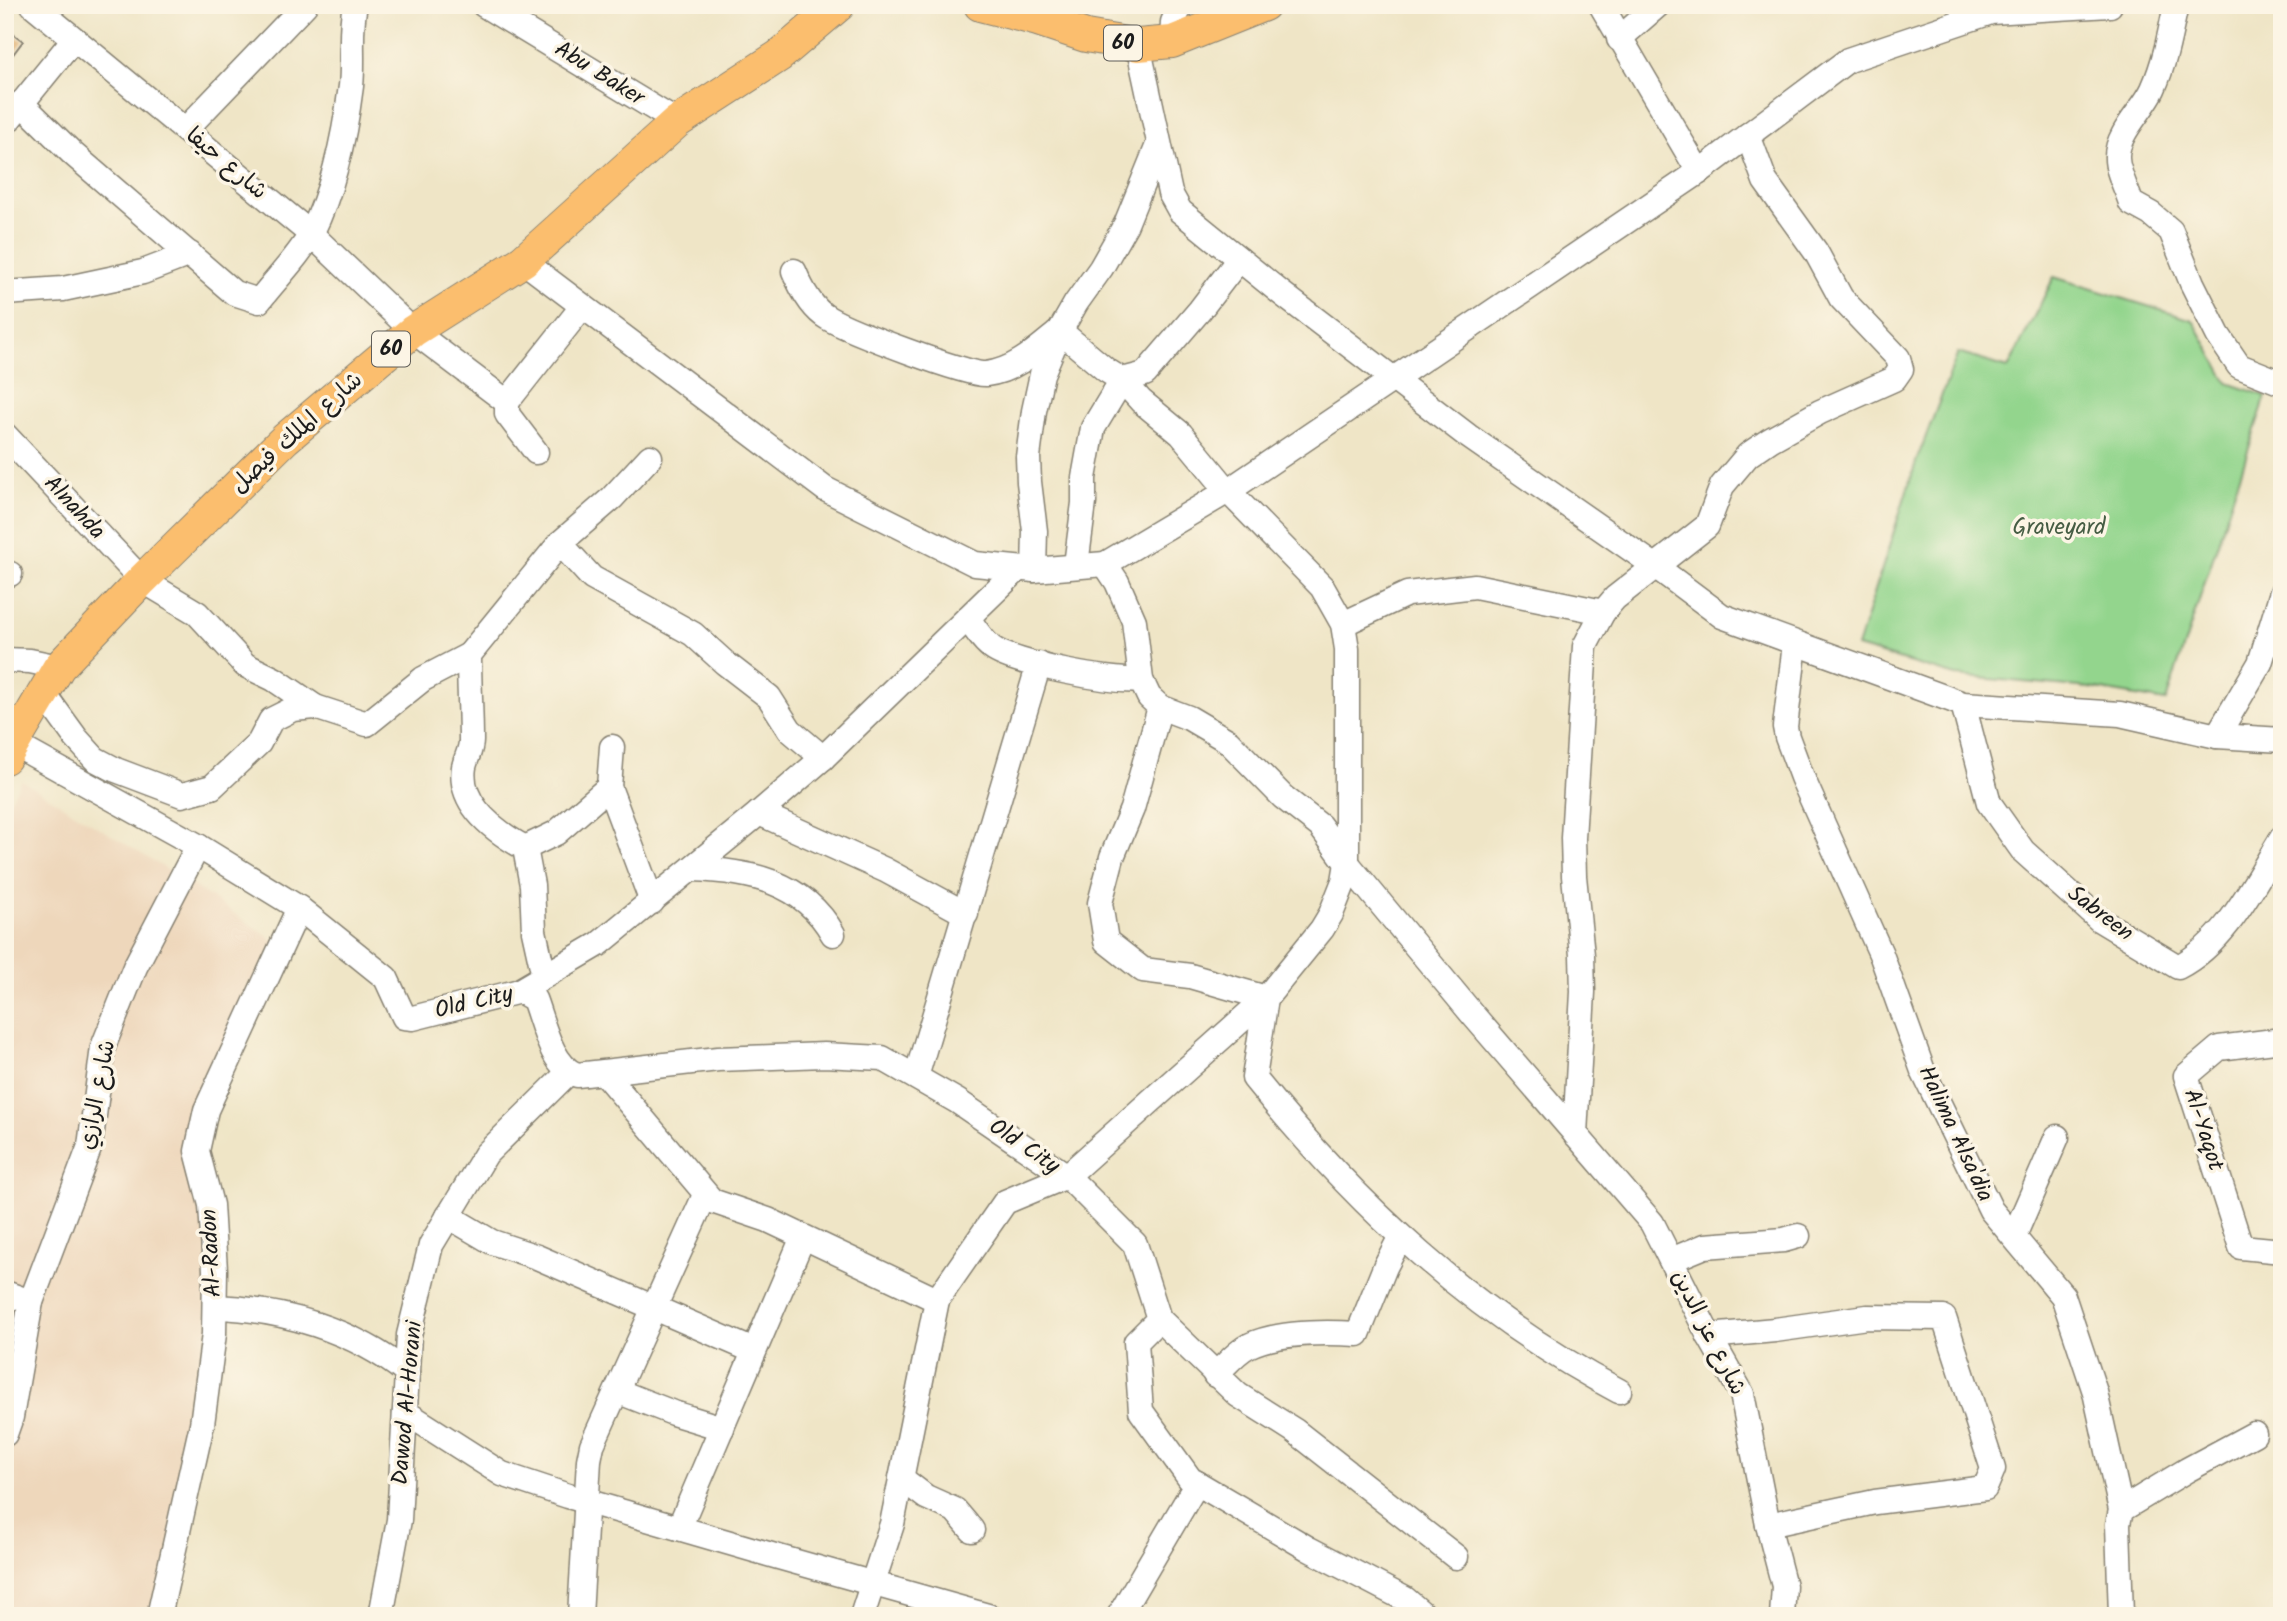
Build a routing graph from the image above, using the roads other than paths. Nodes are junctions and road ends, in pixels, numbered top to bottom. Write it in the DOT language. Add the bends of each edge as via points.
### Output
graph roads {
  1 [pos="33,5"];
  2 [pos="305,5"];
  3 [pos="355,5"];
  4 [pos="484,5"];
  5 [pos="839,5"];
  6 [pos="980,5"];
  7 [pos="1181,5"];
  8 [pos="1264,5"];
  9 [pos="1601,5"];
  10 [pos="1658,5"];
  11 [pos="2110,5"];
  12 [pos="2176,5"];
  13 [pos="1995,9"];
  14 [pos="1619,38"];
  15 [pos="74,39"];
  16 [pos="1172,42"];
  17 [pos="1138,45"];
  18 [pos="21,103"];
  19 [pos="677,122"];
  20 [pos="5,124"];
  21 [pos="185,130"];
  22 [pos="1748,135"];
  23 [pos="1158,145"];
  24 [pos="1699,172"];
  25 [pos="311,234"];
  26 [pos="190,254"];
  27 [pos="1239,259"];
  28 [pos="523,261"];
  29 [pos="794,271"];
  30 [pos="5,293"];
  31 [pos="582,307"];
  32 [pos="412,331"];
  33 [pos="1060,331"];
  34 [pos="1393,378"];
  35 [pos="1122,380"];
  36 [pos="2282,383"];
  37 [pos="507,402"];
  38 [pos="5,435"];
  39 [pos="536,452"];
  40 [pos="650,457"];
  41 [pos="1228,491"];
  42 [pos="560,542"];
  43 [pos="1105,564"];
  44 [pos="1076,565"];
  45 [pos="1655,566"];
  46 [pos="1025,570"];
  47 [pos="142,580"];
  48 [pos="2282,592"];
  49 [pos="1603,612"];
  50 [pos="968,618"];
  51 [pos="1343,624"];
  52 [pos="1795,644"];
  53 [pos="469,655"];
  54 [pos="5,660"];
  55 [pos="1039,664"];
  56 [pos="1141,680"];
  57 [pos="51,681"];
  58 [pos="1963,704"];
  59 [pos="315,707"];
  60 [pos="1160,707"];
  61 [pos="2217,736"];
  62 [pos="2282,740"];
  63 [pos="612,747"];
  64 [pos="10,751"];
  65 [pos="823,758"];
  66 [pos="609,787"];
  67 [pos="759,813"];
  68 [pos="2282,838"];
  69 [pos="198,846"];
  70 [pos="525,848"];
  71 [pos="1347,863"];
  72 [pos="692,869"];
  73 [pos="652,902"];
  74 [pos="299,908"];
  75 [pos="966,914"];
  76 [pos="833,934"];
  77 [pos="544,976"];
  78 [pos="519,990"];
  79 [pos="1266,998"];
  80 [pos="2282,1040"];
  81 [pos="569,1072"];
  82 [pos="604,1073"];
  83 [pos="916,1077"];
  84 [pos="1576,1134"];
  85 [pos="2057,1137"];
  86 [pos="1067,1176"];
  87 [pos="705,1195"];
  88 [pos="449,1216"];
  89 [pos="1798,1236"];
  90 [pos="2014,1236"];
  91 [pos="803,1237"];
  92 [pos="1400,1238"];
  93 [pos="2282,1251"];
  94 [pos="1671,1260"];
  95 [pos="5,1293"];
  96 [pos="937,1300"];
  97 [pos="31,1302"];
  98 [pos="215,1307"];
  99 [pos="654,1307"];
  100 [pos="1159,1320"];
  101 [pos="1709,1336"];
  102 [pos="754,1351"];
  103 [pos="407,1373"];
  104 [pos="1215,1375"];
  105 [pos="617,1391"];
  106 [pos="1619,1391"];
  107 [pos="405,1412"];
  108 [pos="722,1428"];
  109 [pos="5,1434"];
  110 [pos="2254,1434"];
  111 [pos="901,1478"];
  112 [pos="1197,1483"];
  113 [pos="587,1501"];
  114 [pos="2121,1510"];
  115 [pos="1768,1525"];
  116 [pos="679,1528"];
  117 [pos="972,1530"];
  118 [pos="1456,1557"];
  119 [pos="872,1584"];
  120 [pos="159,1616"];
  121 [pos="380,1616"];
  122 [pos="580,1616"];
  123 [pos="862,1616"];
  124 [pos="988,1616"];
  125 [pos="1119,1616"];
  126 [pos="1425,1616"];
  127 [pos="1782,1616"];
  128 [pos="2120,1616"];
  1 -- 15 [label="street, شارع حيفا"];
  2 -- 21 [label="street"];
  3 -- 25 [label="street" via="348,99 329,189"];
  4 -- 19 [label="street, Abu Baker"];
  5 -- 19 [label="main road, شارع الملك فيصل / 60" via="779,56"];
  6 -- 17 [label="main road, 60" via="1086,36"];
  7 -- 16 [label="street" via="1173,22"];
  8 -- 16 [label="main road, 60"];
  9 -- 14 [label="street"];
  10 -- 14 [label="street"];
  11 -- 13 [label="street"];
  12 -- 36 [label="street" via="2164,62 2117,155 2122,175 2131,203 2171,231 2192,283 2239,366"];
  13 -- 22 [label="street" via="1848,60"];
  14 -- 24 [label="street"];
  15 -- 18 [label="street"];
  15 -- 21 [label="street, شارع حيفا"];
  16 -- 17 [label="main road, 60"];
  17 -- 23 [label="street"];
  18 -- 20 [label="street"];
  18 -- 26 [label="street"];
  19 -- 28 [label="main road, شارع الملك فيصل / 60"];
  21 -- 25 [label="street, شارع حيفا"];
  22 -- 24 [label="street"];
  22 -- 45 [label="street" via="1765,181 1802,231 1841,298 1898,358 1900,369 1894,379 1820,412 1748,455 1722,486 1707,526"];
  23 -- 27 [label="street" via="1174,203"];
  23 -- 33 [label="street" via="1122,233"];
  24 -- 34 [label="street"];
  25 -- 26 [label="street" via="259,301 234,293"];
  25 -- 32 [label="street, شارع حيفا"];
  26 -- 30 [label="street" via="143,272 63,289"];
  27 -- 34 [label="street"];
  27 -- 35 [label="street" via="1145,374"];
  28 -- 31 [label="street"];
  28 -- 32 [label="main road, شارع الملك فيصل / 60"];
  29 -- 33 [label="street" via="807,298 826,318 985,374 1025,360"];
  31 -- 37 [label="street"];
  31 -- 46 [label="street" via="825,489 975,564"];
  32 -- 37 [label="street, شارع حيفا"];
  32 -- 47 [label="main road, شارع الملك فيصل / 60" via="285,439"];
  33 -- 35 [label="street"];
  33 -- 46 [label="street" via="1042,374 1029,443 1035,531"];
  34 -- 41 [label="street"];
  34 -- 45 [label="street"];
  35 -- 41 [label="street" via="1181,434"];
  35 -- 44 [label="street" via="1093,428"];
  37 -- 39 [label="street" via="507,414"];
  38 -- 47 [label="street, Alnahda"];
  40 -- 42 [label="street" via="612,498"];
  41 -- 43 [label="street"];
  41 -- 51 [label="street" via="1322,587"];
  42 -- 53 [label="street"];
  42 -- 65 [label="street" via="592,578 693,634 769,697 790,730"];
  43 -- 44 [label="street"];
  43 -- 56 [label="street" via="1136,625"];
  44 -- 46 [label="street"];
  45 -- 49 [label="street"];
  45 -- 52 [label="street" via="1722,616"];
  46 -- 50 [label="street"];
  47 -- 57 [label="main road, شارع الملك فيصل / 60"];
  47 -- 59 [label="street, Alnahda" via="197,613 245,665"];
  48 -- 61 [label="street" via="2259,663"];
  49 -- 51 [label="street" via="1475,586 1407,594"];
  49 -- 84 [label="street" via="1585,646 1574,813 1574,876 1583,955"];
  50 -- 55 [label="street" via="993,649"];
  50 -- 65 [label="street"];
  51 -- 71 [label="street" via="1348,649"];
  52 -- 58 [label="street"];
  52 -- 90 [label="street, Halima Alsa'dia" via="1787,737 1881,954 1923,1071 1991,1210"];
  53 -- 59 [label="street" via="423,679 367,724"];
  53 -- 70 [label="street" via="472,744 464,769 466,792 478,813"];
  54 -- 57 [label="street" via="30,661"];
  55 -- 56 [label="street" via="1113,681"];
  55 -- 75 [label="street"];
  56 -- 60 [label="street"];
  57 -- 59 [label="street" via="76,738 95,759 181,795 212,787 259,743 271,720 293,709"];
  57 -- 64 [label="main road, شارع الملك فيصل / 60"];
  58 -- 61 [label="street" via="2120,714"];
  58 -- 68 [label="street, Sabreen" via="1989,803 2023,851 2100,920 2178,967 2195,958 2233,917"];
  60 -- 71 [label="street, شارع عز الدين" via="1228,741 1283,797 1320,826"];
  60 -- 79 [label="street" via="1100,903 1106,940 1143,970 1190,976"];
  61 -- 62 [label="street"];
  63 -- 66 [label="street"];
  64 -- 69 [label="street, Old City"];
  65 -- 67 [label="street"];
  66 -- 70 [label="street" via="556,833"];
  66 -- 73 [label="street"];
  67 -- 72 [label="street"];
  67 -- 75 [label="street" via="885,870"];
  69 -- 74 [label="street, Old City"];
  69 -- 97 [label="street, شارع الرازي" via="135,967 103,1047 90,1146"];
  70 -- 77 [label="street"];
  71 -- 79 [label="street" via="1331,914"];
  71 -- 84 [label="street, شارع عز الدين"];
  72 -- 73 [label="street"];
  72 -- 76 [label="street" via="737,873 787,888 813,906"];
  73 -- 77 [label="street" via="599,944"];
  74 -- 78 [label="street, Old City" via="386,978 404,1017"];
  74 -- 98 [label="street, Al-Radon" via="200,1128 198,1158 211,1205"];
  75 -- 83 [label="street"];
  77 -- 78 [label="street"];
  78 -- 81 [label="street, Old City" via="534,999 558,1061"];
  79 -- 86 [label="street"];
  79 -- 92 [label="street" via="1254,1078 1289,1122"];
  80 -- 93 [label="street, Al-Yaqot" via="2219,1048 2186,1076 2241,1247"];
  81 -- 82 [label="street, Old City" via="582,1076"];
  81 -- 88 [label="street, Dawod Al-Horani" via="486,1154"];
  82 -- 83 [label="street, Old City" via="718,1059 824,1055 883,1058"];
  82 -- 87 [label="street"];
  83 -- 86 [label="street, Old City"];
  84 -- 94 [label="street, شارع عز الدين" via="1652,1223"];
  85 -- 90 [label="street"];
  86 -- 96 [label="street" via="1005,1202"];
  86 -- 100 [label="street, Old City" via="1135,1244"];
  87 -- 91 [label="street" via="717,1204"];
  87 -- 99 [label="street"];
  88 -- 99 [label="street" via="492,1242"];
  88 -- 103 [label="street, Dawod Al-Horani" via="431,1245 409,1335"];
  89 -- 94 [label="street" via="1705,1246"];
  90 -- 114 [label="street, Halima Alsa'dia" via="2063,1296 2095,1392"];
  91 -- 96 [label="street"];
  91 -- 102 [label="street"];
  92 -- 104 [label="street" via="1358,1334 1298,1335 1249,1346"];
  92 -- 106 [label="street" via="1508,1324"];
  94 -- 101 [label="street, شارع عز الدين"];
  95 -- 97 [label="street"];
  96 -- 111 [label="street"];
  97 -- 109 [label="street, شارع الرازي"];
  98 -- 103 [label="street" via="275,1314 328,1329 379,1353"];
  98 -- 120 [label="street, Al-Radon" via="202,1424"];
  99 -- 102 [label="street"];
  99 -- 105 [label="street"];
  100 -- 104 [label="street"];
  100 -- 112 [label="street" via="1136,1342 1140,1408"];
  101 -- 115 [label="street, شارع عز الدين" via="1742,1395"];
  101 -- 115 [label="street" via="1867,1317 1944,1318 1993,1469 1985,1488 1875,1502"];
  102 -- 108 [label="street"];
  103 -- 107 [label="street, Dawod Al-Horani"];
  104 -- 118 [label="street" via="1252,1406 1295,1430"];
  105 -- 108 [label="street"];
  105 -- 113 [label="street" via="592,1445"];
  107 -- 113 [label="street" via="502,1474"];
  107 -- 121 [label="street, Dawod Al-Horani" via="399,1520"];
  108 -- 116 [label="street"];
  110 -- 114 [label="street"];
  111 -- 117 [label="street" via="926,1497 955,1510"];
  111 -- 119 [label="street"];
  112 -- 125 [label="street"];
  112 -- 126 [label="street" via="1405,1599"];
  113 -- 116 [label="street"];
  113 -- 122 [label="street"];
  114 -- 128 [label="street, Halima Alsa'dia"];
  115 -- 127 [label="street, شارع عز الدين" via="1784,1586"];
  116 -- 119 [label="street"];
  119 -- 123 [label="street"];
  119 -- 124 [label="street"];
}
